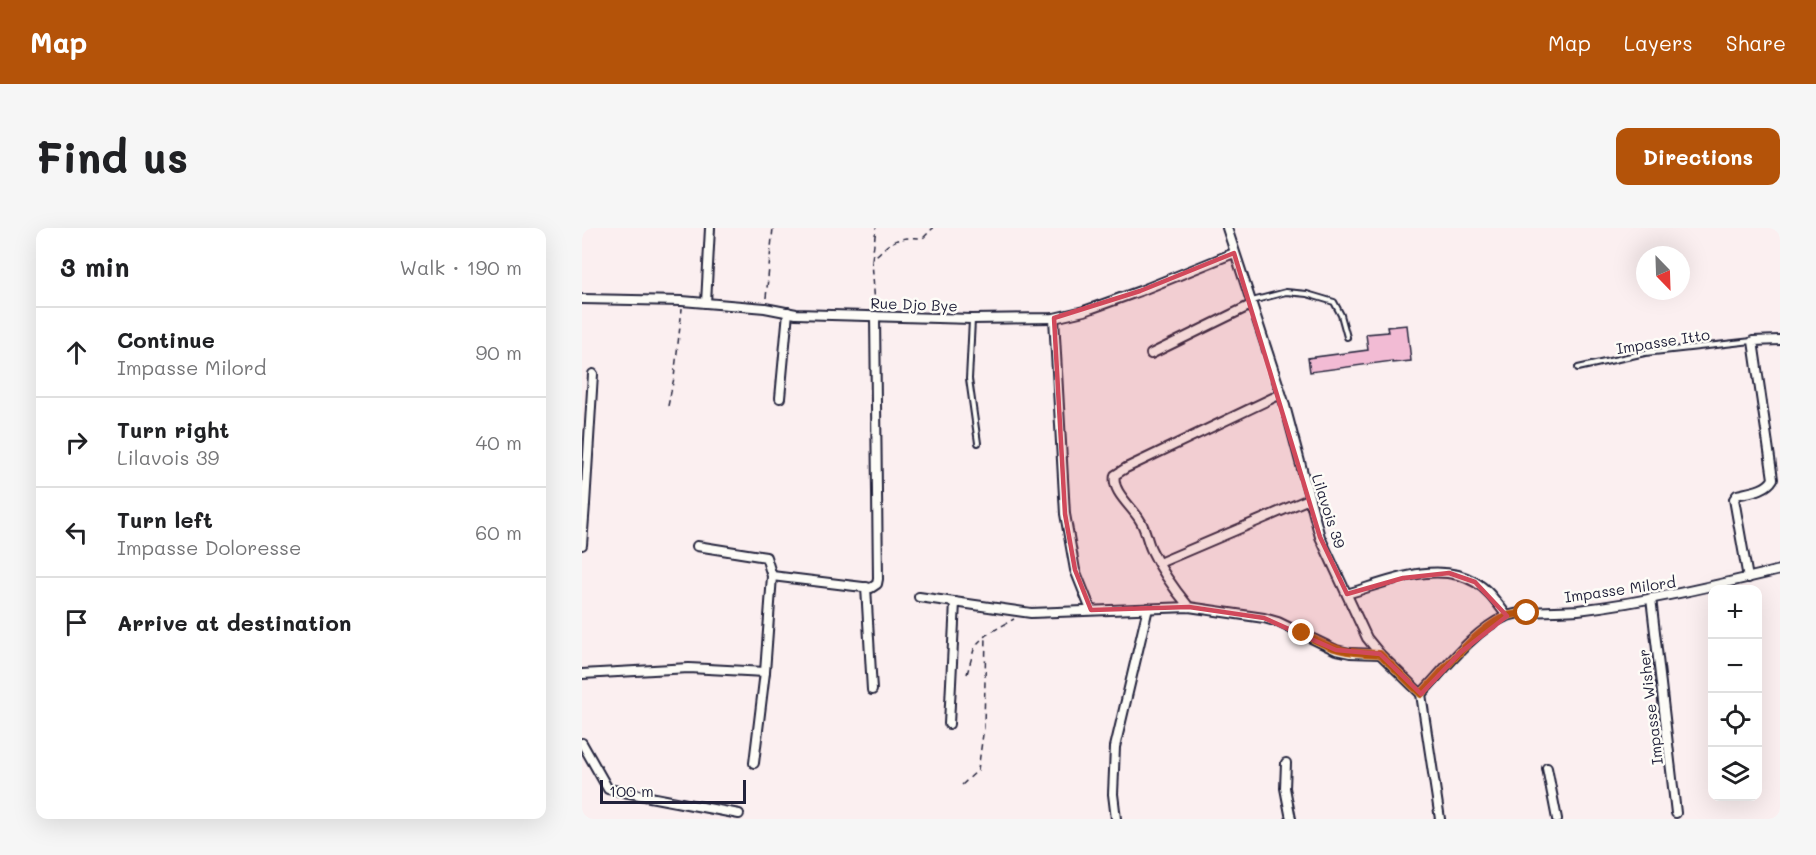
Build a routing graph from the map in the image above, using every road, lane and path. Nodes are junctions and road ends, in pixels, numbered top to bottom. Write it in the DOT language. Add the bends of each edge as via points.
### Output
graph roads {
  1 [pos="710,228"];
  2 [pos="773,228"];
  3 [pos="876,228"];
  4 [pos="933,228"];
  5 [pos="1227,228"];
  6 [pos="1234,253"];
  7 [pos="872,260"];
  8 [pos="582,299"];
  9 [pos="682,301"];
  10 [pos="706,303"];
  11 [pos="1251,303"];
  12 [pos="765,308"];
  13 [pos="788,312"];
  14 [pos="875,316"];
  15 [pos="1054,318"];
  16 [pos="972,319"];
  17 [pos="1347,338"];
  18 [pos="1780,340"];
  19 [pos="1753,341"];
  20 [pos="1151,354"];
  21 [pos="1578,368"];
  22 [pos="593,374"];
  23 [pos="1281,394"];
  24 [pos="780,398"];
  25 [pos="668,406"];
  26 [pos="978,443"];
  27 [pos="1777,478"];
  28 [pos="1309,499"];
  29 [pos="583,504"];
  30 [pos="582,545"];
  31 [pos="698,546"];
  32 [pos="1159,563"];
  33 [pos="1780,570"];
  34 [pos="772,576"];
  35 [pos="1748,578"];
  36 [pos="866,587"];
  37 [pos="1347,594"];
  38 [pos="919,597"];
  39 [pos="1651,598"];
  40 [pos="955,602"];
  41 [pos="1148,608"];
  42 [pos="1189,608"];
  43 [pos="1091,610"];
  44 [pos="1031,612"];
  45 [pos="1507,616"];
  46 [pos="986,635"];
  47 [pos="1380,654"];
  48 [pos="765,672"];
  49 [pos="967,674"];
  50 [pos="582,675"];
  51 [pos="872,690"];
  52 [pos="1421,694"];
  53 [pos="949,724"];
  54 [pos="582,743"];
  55 [pos="754,763"];
  56 [pos="1286,763"];
  57 [pos="1547,768"];
  58 [pos="962,785"];
  59 [pos="1676,813"];
  60 [pos="738,814"];
  61 [pos="1116,819"];
  62 [pos="1291,819"];
  63 [pos="1440,819"];
  64 [pos="1557,819"];
  1 -- 10 [label="street"];
  2 -- 12 [label="path"];
  3 -- 7 [label="path"];
  4 -- 7 [label="path" via="922,238 902,238 888,244"];
  5 -- 6 [label="street, Lilavois 39"];
  6 -- 11 [label="street, Lilavois 39"];
  6 -- 15 [label="street, Rue Djo Bye" via="1140,291"];
  7 -- 14 [label="path"];
  8 -- 9 [label="street, Rue Djo Bye"];
  9 -- 10 [label="street, Rue Djo Bye"];
  9 -- 25 [label="path"];
  10 -- 12 [label="street, Rue Djo Bye"];
  11 -- 17 [label="lane" via="1287,292 1334,302"];
  11 -- 20 [label="street"];
  11 -- 23 [label="street, Lilavois 39"];
  12 -- 13 [label="street, Rue Djo Bye"];
  13 -- 14 [label="street, Rue Djo Bye"];
  13 -- 24 [label="street"];
  14 -- 16 [label="street, Rue Djo Bye"];
  14 -- 36 [label="street" via="878,579 873,587"];
  15 -- 16 [label="street, Rue Djo Bye"];
  15 -- 43 [label="street" via="1065,514 1075,570"];
  16 -- 26 [label="lane" via="969,379"];
  18 -- 19 [label="street"];
  19 -- 21 [label="lane, Impasse Itto" via="1645,353"];
  19 -- 27 [label="street"];
  22 -- 29 [label="street"];
  23 -- 28 [label="street, Lilavois 39"];
  23 -- 32 [label="street" via="1115,475 1118,489 1143,525"];
  27 -- 35 [label="street" via="1763,489 1734,499"];
  28 -- 32 [label="street"];
  28 -- 37 [label="street, Lilavois 39" via="1320,537"];
  29 -- 30 [label="street"];
  31 -- 34 [label="street" via="766,557"];
  32 -- 42 [label="street"];
  33 -- 35 [label="street, Impasse Milord"];
  34 -- 36 [label="street"];
  34 -- 48 [label="street"];
  35 -- 39 [label="street, Impasse Milord"];
  36 -- 51 [label="street"];
  37 -- 45 [label="street" via="1427,573 1449,573 1475,582"];
  37 -- 47 [label="street, Lilavois 39" via="1367,638"];
  38 -- 40 [label="street"];
  39 -- 45 [label="street, Impasse Milord"];
  39 -- 59 [label="street, Impasse Wisher"];
  40 -- 44 [label="street"];
  40 -- 53 [label="street"];
  41 -- 42 [label="street"];
  41 -- 43 [label="street"];
  41 -- 61 [label="street" via="1115,747"];
  42 -- 47 [label="street" via="1264,618 1336,650"];
  43 -- 44 [label="street"];
  44 -- 46 [label="path"];
  45 -- 52 [label="street" via="1477,637"];
  46 -- 49 [label="path" via="975,646"];
  46 -- 58 [label="path" via="984,727 978,770"];
  47 -- 52 [label="street, Lilavois 39"];
  48 -- 50 [label="street" via="689,668"];
  48 -- 55 [label="street"];
  52 -- 63 [label="street"];
  54 -- 60 [label="street" via="608,789"];
  56 -- 62 [label="street" via="1285,788"];
  57 -- 64 [label="street"];
}
